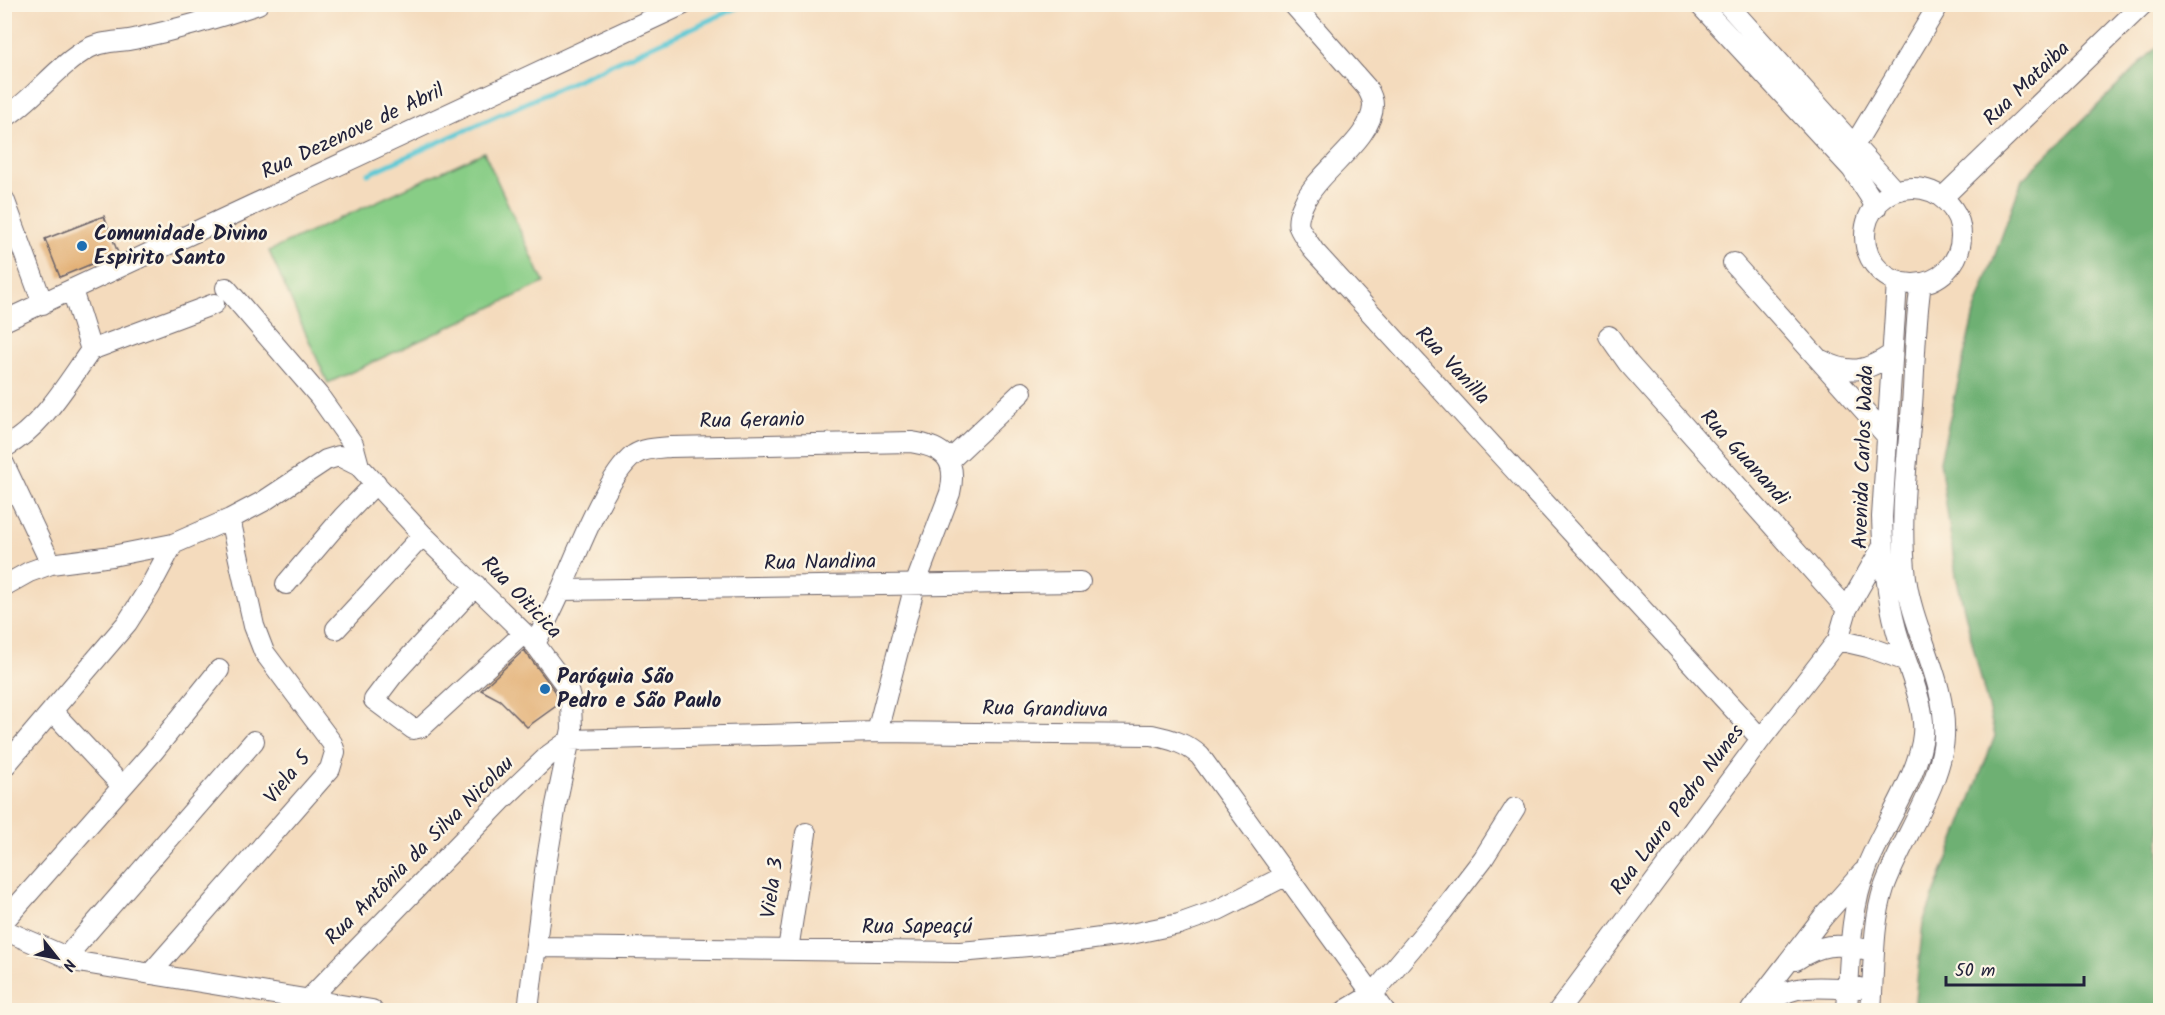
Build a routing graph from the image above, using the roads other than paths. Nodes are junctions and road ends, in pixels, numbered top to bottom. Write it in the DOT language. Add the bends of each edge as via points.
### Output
graph roads {
  1 [pos="258,4"];
  2 [pos="684,4"];
  3 [pos="1293,4"];
  4 [pos="1699,4"];
  5 [pos="1727,4"];
  6 [pos="1940,4"];
  7 [pos="2143,4"];
  8 [pos="1747,13"];
  9 [pos="4,118"];
  10 [pos="1855,144"];
  11 [pos="1895,190"];
  12 [pos="1943,197"];
  13 [pos="4,199"];
  14 [pos="1876,208"];
  15 [pos="1733,263"];
  16 [pos="1897,282"];
  17 [pos="1921,283"];
  18 [pos="72,290"];
  19 [pos="43,303"];
  20 [pos="4,321"];
  21 [pos="1609,336"];
  22 [pos="91,350"];
  23 [pos="1892,354"];
  24 [pos="1819,359"];
  25 [pos="1022,392"];
  26 [pos="1886,435"];
  27 [pos="4,448"];
  28 [pos="949,461"];
  29 [pos="4,464"];
  30 [pos="359,466"];
  31 [pos="376,483"];
  32 [pos="230,519"];
  33 [pos="423,535"];
  34 [pos="172,544"];
  35 [pos="1882,546"];
  36 [pos="51,564"];
  37 [pos="1080,582"];
  38 [pos="286,585"];
  39 [pos="476,585"];
  40 [pos="915,585"];
  41 [pos="4,586"];
  42 [pos="561,590"];
  43 [pos="1847,609"];
  44 [pos="336,629"];
  45 [pos="529,639"];
  46 [pos="1838,640"];
  47 [pos="1904,660"];
  48 [pos="219,670"];
  49 [pos="52,711"];
  50 [pos="877,732"];
  51 [pos="1761,739"];
  52 [pos="570,740"];
  53 [pos="254,741"];
  54 [pos="4,768"];
  55 [pos="122,786"];
  56 [pos="1515,808"];
  57 [pos="806,833"];
  58 [pos="1866,868"];
  59 [pos="1285,876"];
  60 [pos="4,921"];
  61 [pos="4,930"];
  62 [pos="1851,946"];
  63 [pos="536,947"];
  64 [pos="788,950"];
  65 [pos="1875,951"];
  66 [pos="66,957"];
  67 [pos="1786,966"];
  68 [pos="150,974"];
  69 [pos="1873,988"];
  70 [pos="1848,989"];
  71 [pos="1372,994"];
  72 [pos="308,1000"];
  73 [pos="372,1011"];
  74 [pos="528,1011"];
  75 [pos="1346,1011"];
  76 [pos="1384,1011"];
  77 [pos="1559,1011"];
  78 [pos="1751,1011"];
  79 [pos="1758,1011"];
  80 [pos="1847,1011"];
  81 [pos="1871,1011"];
  1 -- 9 [label="street" via="190,26 92,47 70,60"];
  2 -- 18 [label="street, Rua Dezenove de Abril"];
  3 -- 51 [label="street, Rua Vanilla" via="1373,98 1364,132 1314,184 1300,212 1299,227 1314,251"];
  4 -- 14 [label="street" via="1852,169"];
  5 -- 8 [label="street"];
  6 -- 10 [label="street"];
  7 -- 12 [label="street, Rua Mataiba"];
  8 -- 10 [label="street"];
  10 -- 11 [label="street"];
  11 -- 12 [label="street" via="1928,189"];
  11 -- 14 [label="street"];
  12 -- 17 [label="street" via="1960,225 1961,242 1948,269"];
  13 -- 19 [label="street"];
  14 -- 16 [label="street" via="1865,228 1865,244 1879,270"];
  15 -- 24 [label="street"];
  16 -- 17 [label="street"];
  16 -- 23 [label="street, Avenida Carlos Wada"];
  17 -- 65 [label="street, Avenida Carlos Wada" via="1904,552 1914,616 1944,708 1944,740 1931,784 1883,892"];
  18 -- 19 [label="street, Rua Dezenove de Abril"];
  18 -- 22 [label="street"];
  19 -- 20 [label="street, Rua Dezenove de Abril"];
  21 -- 43 [label="street, Rua Guanandi" via="1628,363"];
  22 -- 27 [label="street" via="40,419 19,440"];
  22 -- 30 [label="street" via="220,296 320,396 353,444"];
  23 -- 24 [label="street" via="1858,370"];
  23 -- 26 [label="street, Avenida Carlos Wada"];
  24 -- 26 [label="street"];
  25 -- 28 [label="street"];
  26 -- 35 [label="street, Avenida Carlos Wada"];
  28 -- 40 [label="street" via="953,470 950,493"];
  28 -- 42 [label="street, Rua Geranio" via="931,447 911,442 644,450 621,469 606,494"];
  29 -- 36 [label="street"];
  30 -- 31 [label="street, Rua Oiticica"];
  30 -- 32 [label="street, Rua Oiticica" via="339,456 326,460"];
  31 -- 33 [label="street, Rua Oiticica"];
  31 -- 38 [label="street"];
  32 -- 34 [label="street"];
  32 -- 68 [label="street, Viela 5" via="254,626 264,652 328,735 335,752 330,770"];
  33 -- 39 [label="street, Rua Oiticica"];
  33 -- 44 [label="street"];
  34 -- 36 [label="street"];
  34 -- 49 [label="street" via="127,623"];
  35 -- 43 [label="street, Rua Lauro Pedro Nunes"];
  35 -- 47 [label="street, Avenida Carlos Wada" via="1888,599"];
  36 -- 41 [label="street"];
  37 -- 40 [label="street, Rua Nandina"];
  39 -- 45 [label="street, Rua Oiticica"];
  39 -- 45 [label="street" via="374,700 413,729 422,727"];
  40 -- 42 [label="street, Rua Nandina"];
  40 -- 50 [label="street"];
  42 -- 45 [label="street, Rua Geranio"];
  43 -- 46 [label="street, Rua Lauro Pedro Nunes"];
  45 -- 52 [label="street, Rua Oiticica" via="567,687 572,713"];
  46 -- 47 [label="street"];
  46 -- 51 [label="street, Rua Lauro Pedro Nunes"];
  47 -- 58 [label="street, Avenida Carlos Wada" via="1923,711 1923,735 1910,776"];
  48 -- 55 [label="street"];
  49 -- 54 [label="street"];
  49 -- 55 [label="street"];
  50 -- 52 [label="street, Rua Grandiuva"];
  50 -- 59 [label="street, Rua Grandiuva" via="1152,735 1179,742 1200,756"];
  51 -- 77 [label="street, Rua Lauro Pedro Nunes"];
  52 -- 63 [label="street, Rua Oiticica" via="556,805"];
  52 -- 72 [label="street, Rua Antônia da Silva Nicolau" via="502,800"];
  53 -- 66 [label="street"];
  55 -- 60 [label="street"];
  56 -- 71 [label="street" via="1483,859"];
  57 -- 64 [label="street, Viela 3"];
  58 -- 62 [label="street, Avenida Carlos Wada"];
  58 -- 67 [label="street" via="1822,917"];
  59 -- 64 [label="street, Rua Sapeaçú" via="1218,910 1179,924 1131,934 960,952"];
  59 -- 71 [label="street, Rua Grandiuva"];
  61 -- 66 [label="street"];
  62 -- 65 [label="street"];
  62 -- 67 [label="street" via="1812,949"];
  62 -- 70 [label="street, Avenida Carlos Wada"];
  63 -- 64 [label="street, Rua Sapeaçú"];
  63 -- 74 [label="street, Rua Oiticica"];
  65 -- 69 [label="street, Avenida Carlos Wada"];
  66 -- 68 [label="street"];
  67 -- 78 [label="street"];
  68 -- 72 [label="street"];
  69 -- 70 [label="street"];
  69 -- 81 [label="street, Avenida Carlos Wada"];
  70 -- 79 [label="street" via="1800,987"];
  70 -- 80 [label="street, Avenida Carlos Wada"];
  71 -- 75 [label="street"];
  71 -- 76 [label="street, Rua Grandiuva"];
  72 -- 73 [label="street"];
}
